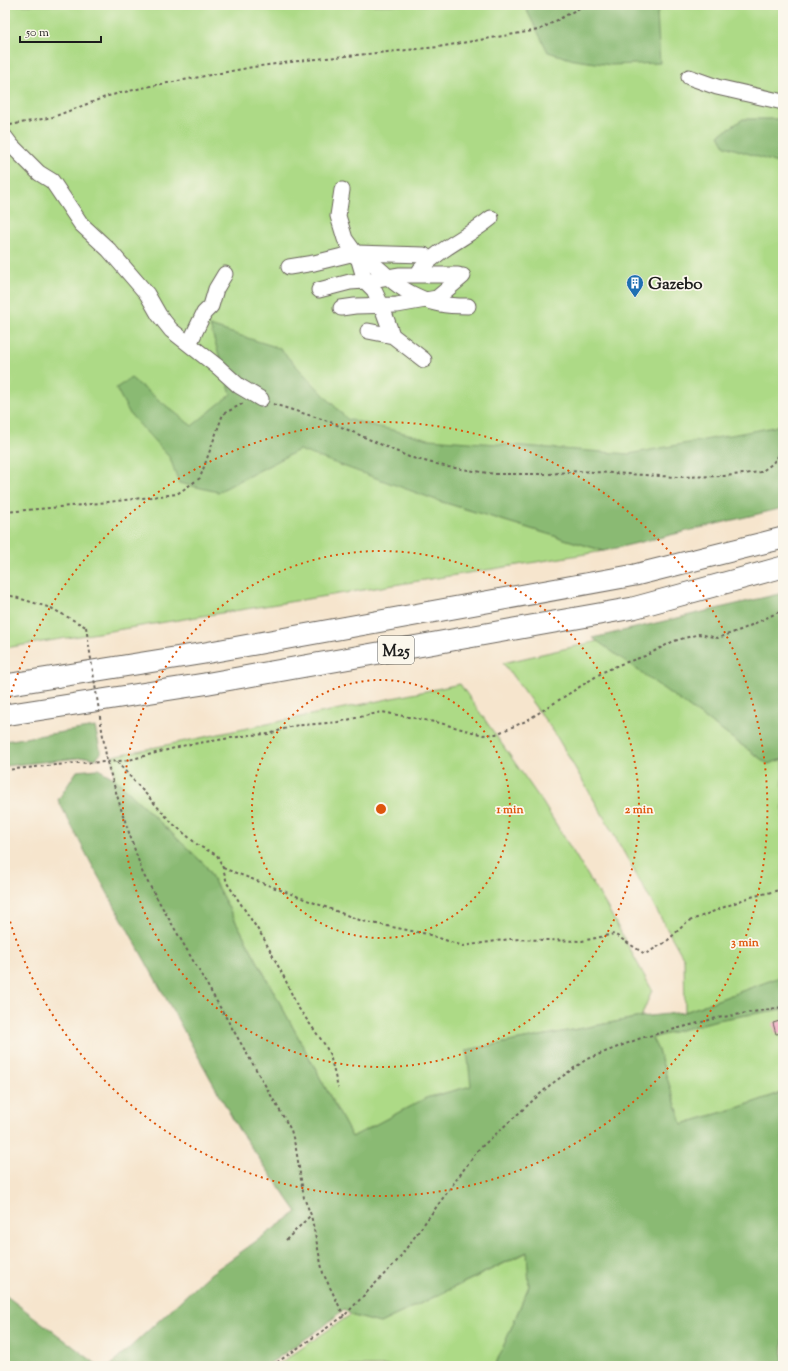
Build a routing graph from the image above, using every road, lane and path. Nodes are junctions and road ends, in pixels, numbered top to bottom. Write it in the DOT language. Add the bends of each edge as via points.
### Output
graph roads {
  1 [pos="585,5"];
  2 [pos="689,77"];
  3 [pos="783,102"];
  4 [pos="5,126"];
  5 [pos="5,137"];
  6 [pos="342,190"];
  7 [pos="491,218"];
  8 [pos="355,254"];
  9 [pos="424,255"];
  10 [pos="289,267"];
  11 [pos="225,274"];
  12 [pos="416,275"];
  13 [pos="389,277"];
  14 [pos="365,281"];
  15 [pos="319,290"];
  16 [pos="425,300"];
  17 [pos="382,306"];
  18 [pos="468,306"];
  19 [pos="340,308"];
  20 [pos="368,331"];
  21 [pos="390,332"];
  22 [pos="192,338"];
  23 [pos="424,360"];
  24 [pos="260,402"];
  25 [pos="783,450"];
  26 [pos="5,512"];
  27 [pos="783,538"];
  28 [pos="783,567"];
  29 [pos="5,594"];
  30 [pos="783,610"];
  31 [pos="5,685"];
  32 [pos="5,716"];
  33 [pos="107,762"];
  34 [pos="117,762"];
  35 [pos="5,770"];
  36 [pos="223,868"];
  37 [pos="783,889"];
  38 [pos="783,1007"];
  39 [pos="338,1088"];
  40 [pos="311,1215"];
  41 [pos="286,1240"];
  42 [pos="344,1316"];
  43 [pos="272,1366"];
  1 -- 4 [label="path" via="539,30 438,47 253,67 108,96 53,117"];
  2 -- 3 [label="lane" via="717,87"];
  5 -- 24 [label="lane" via="39,172 52,181 81,224 147,294 171,330"];
  6 -- 8 [label="lane" via="338,216 345,239"];
  7 -- 12 [label="lane" via="479,228 442,249"];
  8 -- 9 [label="lane"];
  8 -- 10 [label="lane"];
  8 -- 13 [label="lane" via="371,261"];
  8 -- 14 [label="lane"];
  11 -- 22 [label="lane" via="216,289 211,306 204,313"];
  12 -- 13 [label="lane"];
  12 -- 16 [label="lane" via="460,276 437,298"];
  13 -- 14 [label="lane"];
  13 -- 16 [label="lane" via="396,284"];
  14 -- 15 [label="lane"];
  14 -- 17 [label="lane" via="374,290"];
  16 -- 17 [label="lane"];
  16 -- 18 [label="lane"];
  17 -- 19 [label="lane"];
  17 -- 21 [label="lane"];
  20 -- 23 [label="lane" via="393,336"];
  24 -- 25 [label="path" via="328,421 409,457 448,467 495,474 578,471 677,477 724,476 761,472 772,464"];
  24 -- 26 [label="path" via="244,403 223,414 200,478 176,494"];
  27 -- 31 [label="highway, M25" via="635,575 205,653"];
  28 -- 32 [label="highway, M25" via="633,608 204,684"];
  29 -- 33 [label="path, bridge" via="51,608 86,627"];
  30 -- 34 [label="path" via="718,638 699,634 674,641 645,656 620,664 526,721 496,734 483,735 440,723 382,712 338,722 293,726 269,734 250,734 186,745"];
  33 -- 34 [label="path"];
  33 -- 35 [label="path" via="77,762"];
  33 -- 40 [label="path" via="143,874 290,1130 296,1149 304,1198"];
  34 -- 36 [label="path" via="172,822 198,846 217,855"];
  36 -- 37 [label="path" via="362,921 427,934 463,946 510,939 582,941 614,934 645,954 666,942 687,922 747,898"];
  36 -- 39 [label="path" via="227,883 264,939 297,1006 325,1045"];
  38 -- 42 [label="path" via="717,1018 641,1038 587,1059 550,1085 478,1150 397,1261"];
  40 -- 41 [label="path"];
  40 -- 42 [label="path" via="323,1273"];
  42 -- 43 [label="path"];
}
